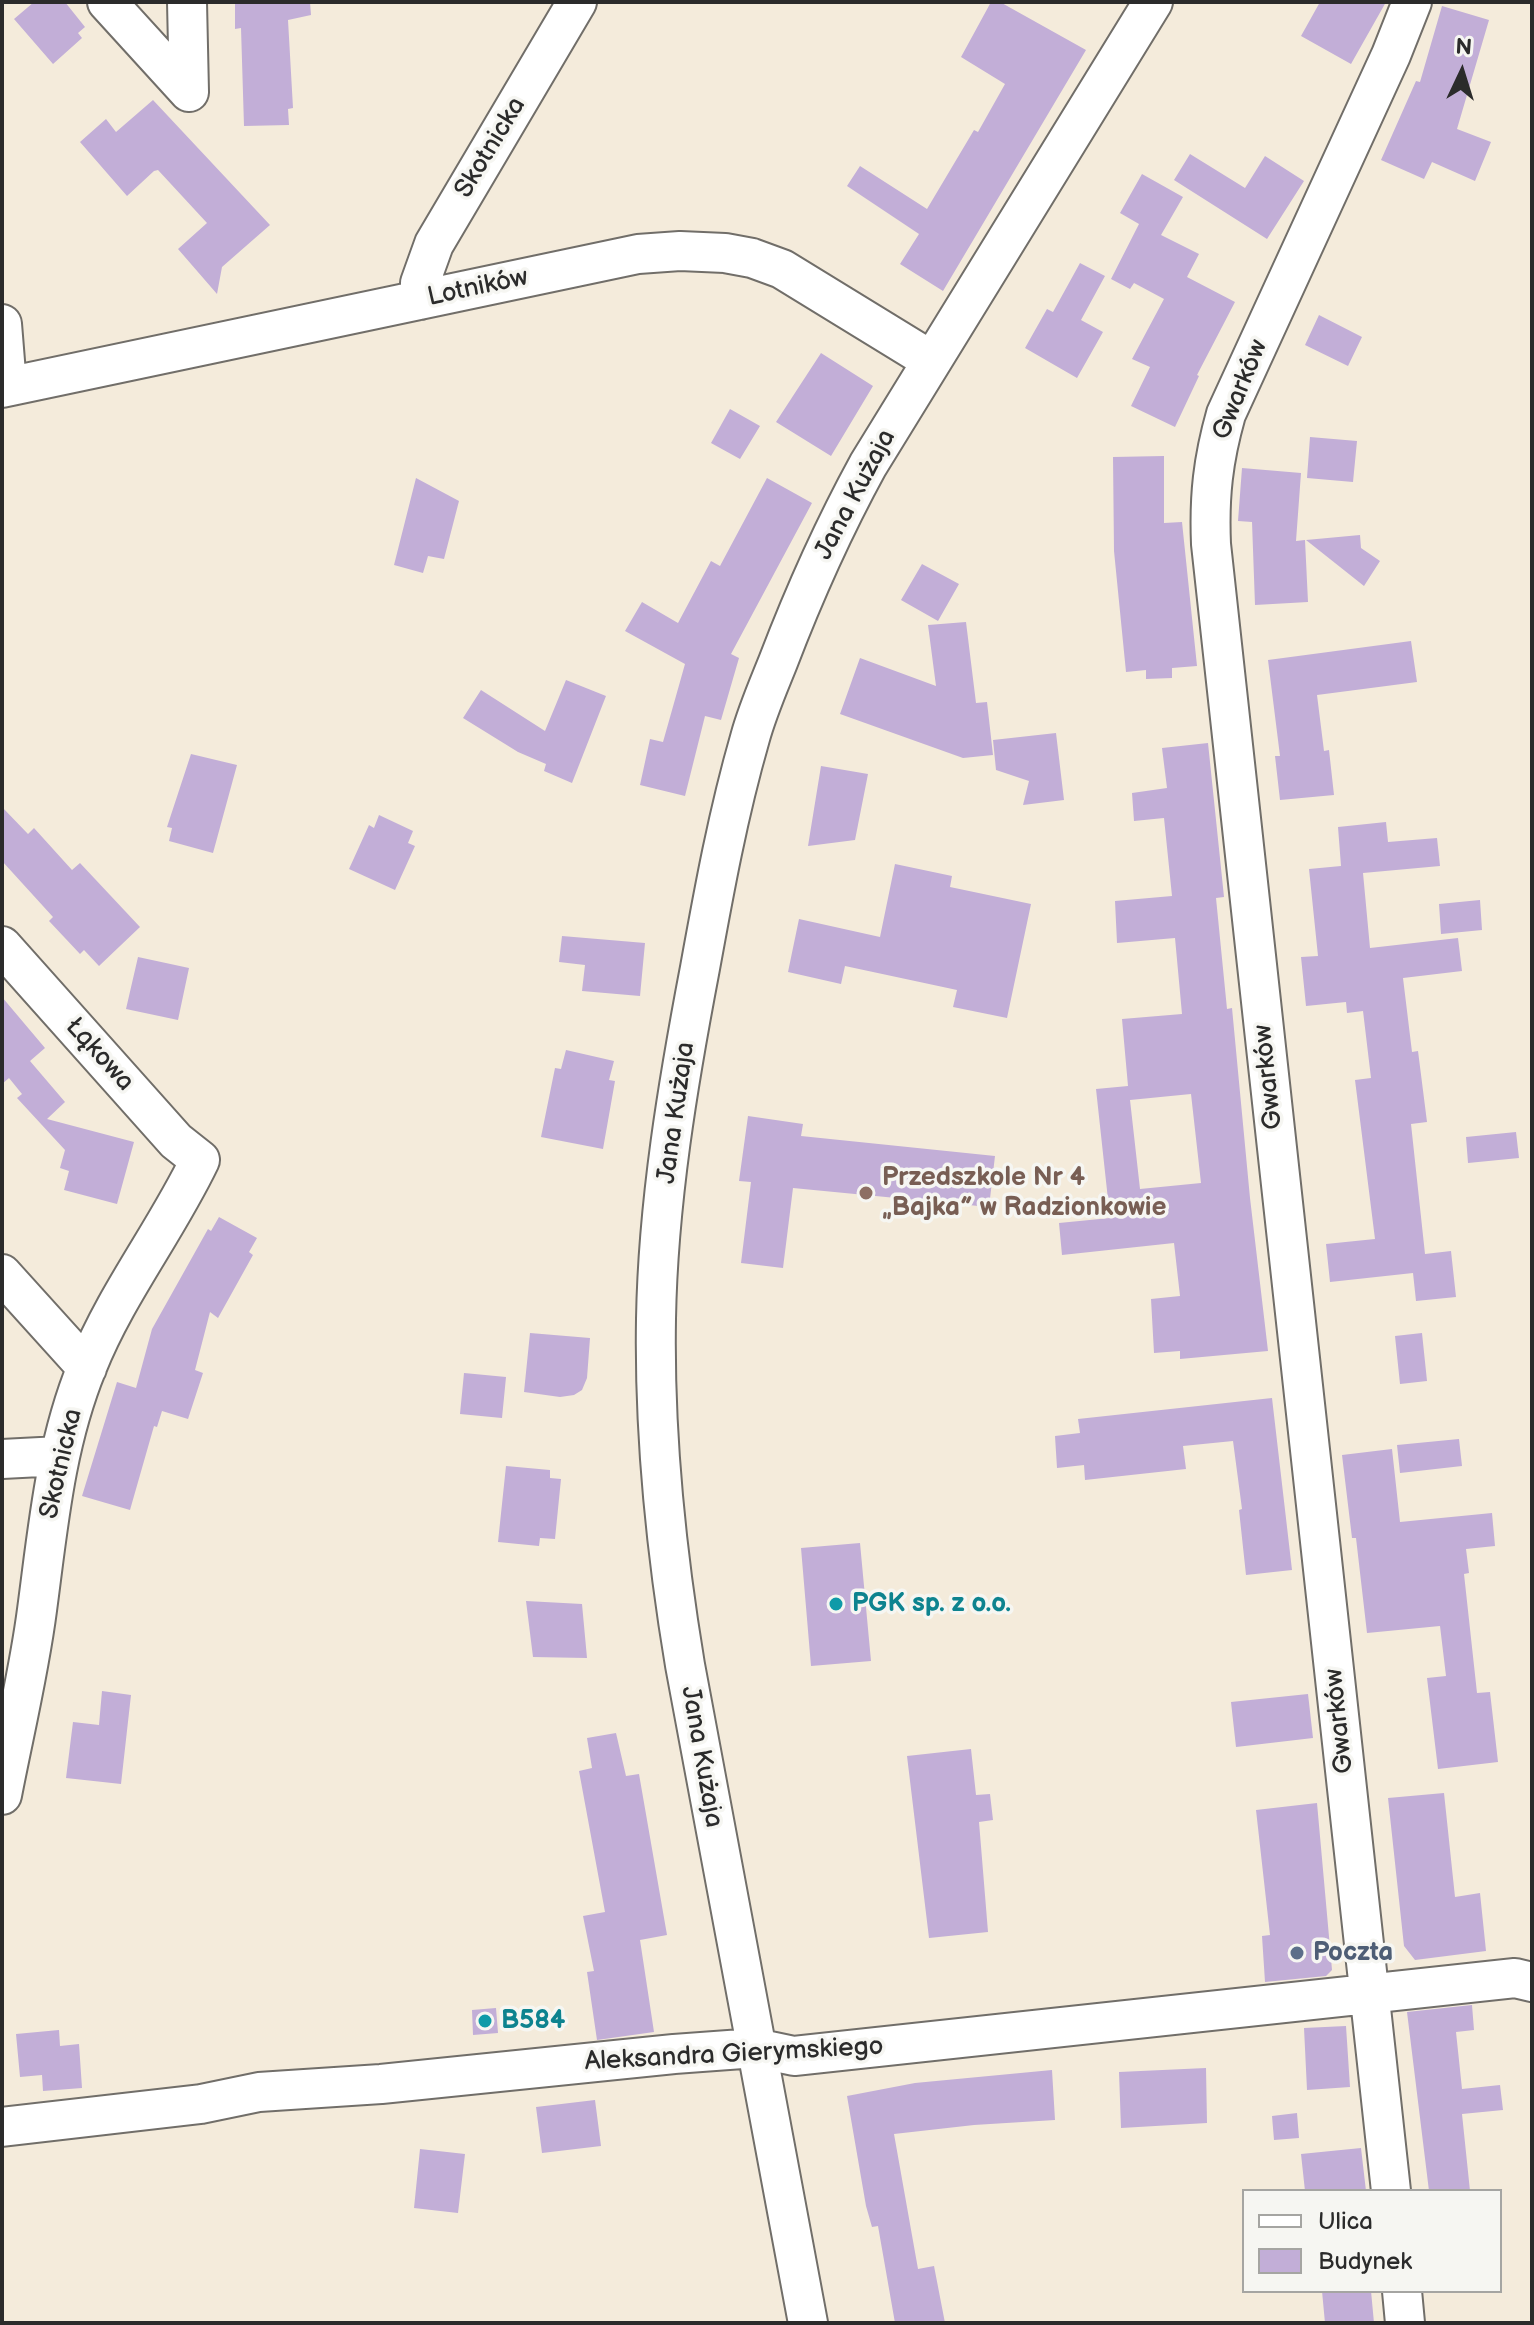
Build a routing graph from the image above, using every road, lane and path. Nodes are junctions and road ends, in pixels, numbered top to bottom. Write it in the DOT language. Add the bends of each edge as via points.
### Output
graph roads {
  1 [pos="107,2"];
  2 [pos="187,2"];
  3 [pos="577,2"];
  4 [pos="1153,2"];
  5 [pos="1412,2"];
  6 [pos="420,300"];
  7 [pos="2,324"];
  8 [pos="932,361"];
  9 [pos="5,387"];
  10 [pos="2,946"];
  11 [pos="200,1160"];
  12 [pos="2,1274"];
  13 [pos="87,1368"];
  14 [pos="60,1456"];
  15 [pos="2,1459"];
  16 [pos="2,1795"];
  17 [pos="1532,1982"];
  18 [pos="1370,1995"];
  19 [pos="756,2048"];
  20 [pos="2,2127"];
  21 [pos="1391,2189"];
  22 [pos="1402,2293"];
  23 [pos="808,2323"];
  24 [pos="1405,2323"];
  1 -- 2 [label="street" via="189,92"];
  3 -- 6 [label="street, Skotnicka" via="434,244 420,283"];
  4 -- 8 [label="street, Jana Kużaja"];
  5 -- 18 [label="street, Gwarków" via="1226,414 1209,499"];
  6 -- 8 [label="street, Lotników" via="638,254 725,253 782,269"];
  6 -- 9 [label="street, Lotników"];
  7 -- 9 [label="street"];
  8 -- 19 [label="street, Jana Kużaja" via="836,525 751,735 723,839 689,1025 660,1245 657,1397 670,1576"];
  10 -- 11 [label="street, Łąkowa" via="176,1141"];
  11 -- 13 [label="street, Skotnicka"];
  12 -- 13 [label="street"];
  13 -- 14 [label="street, Skotnicka"];
  14 -- 15 [label="street"];
  14 -- 16 [label="street, Skotnicka"];
  17 -- 18 [label="street, Aleksandra Gierymskiego" via="1515,1978"];
  18 -- 19 [label="street, Aleksandra Gierymskiego" via="794,2056"];
  18 -- 21 [label="street, Gwarków"];
  19 -- 20 [label="street, Aleksandra Gierymskiego" via="259,2092 201,2104"];
  19 -- 23 [label="street, Jana Kużaja"];
  22 -- 24 [label="street"];
}
